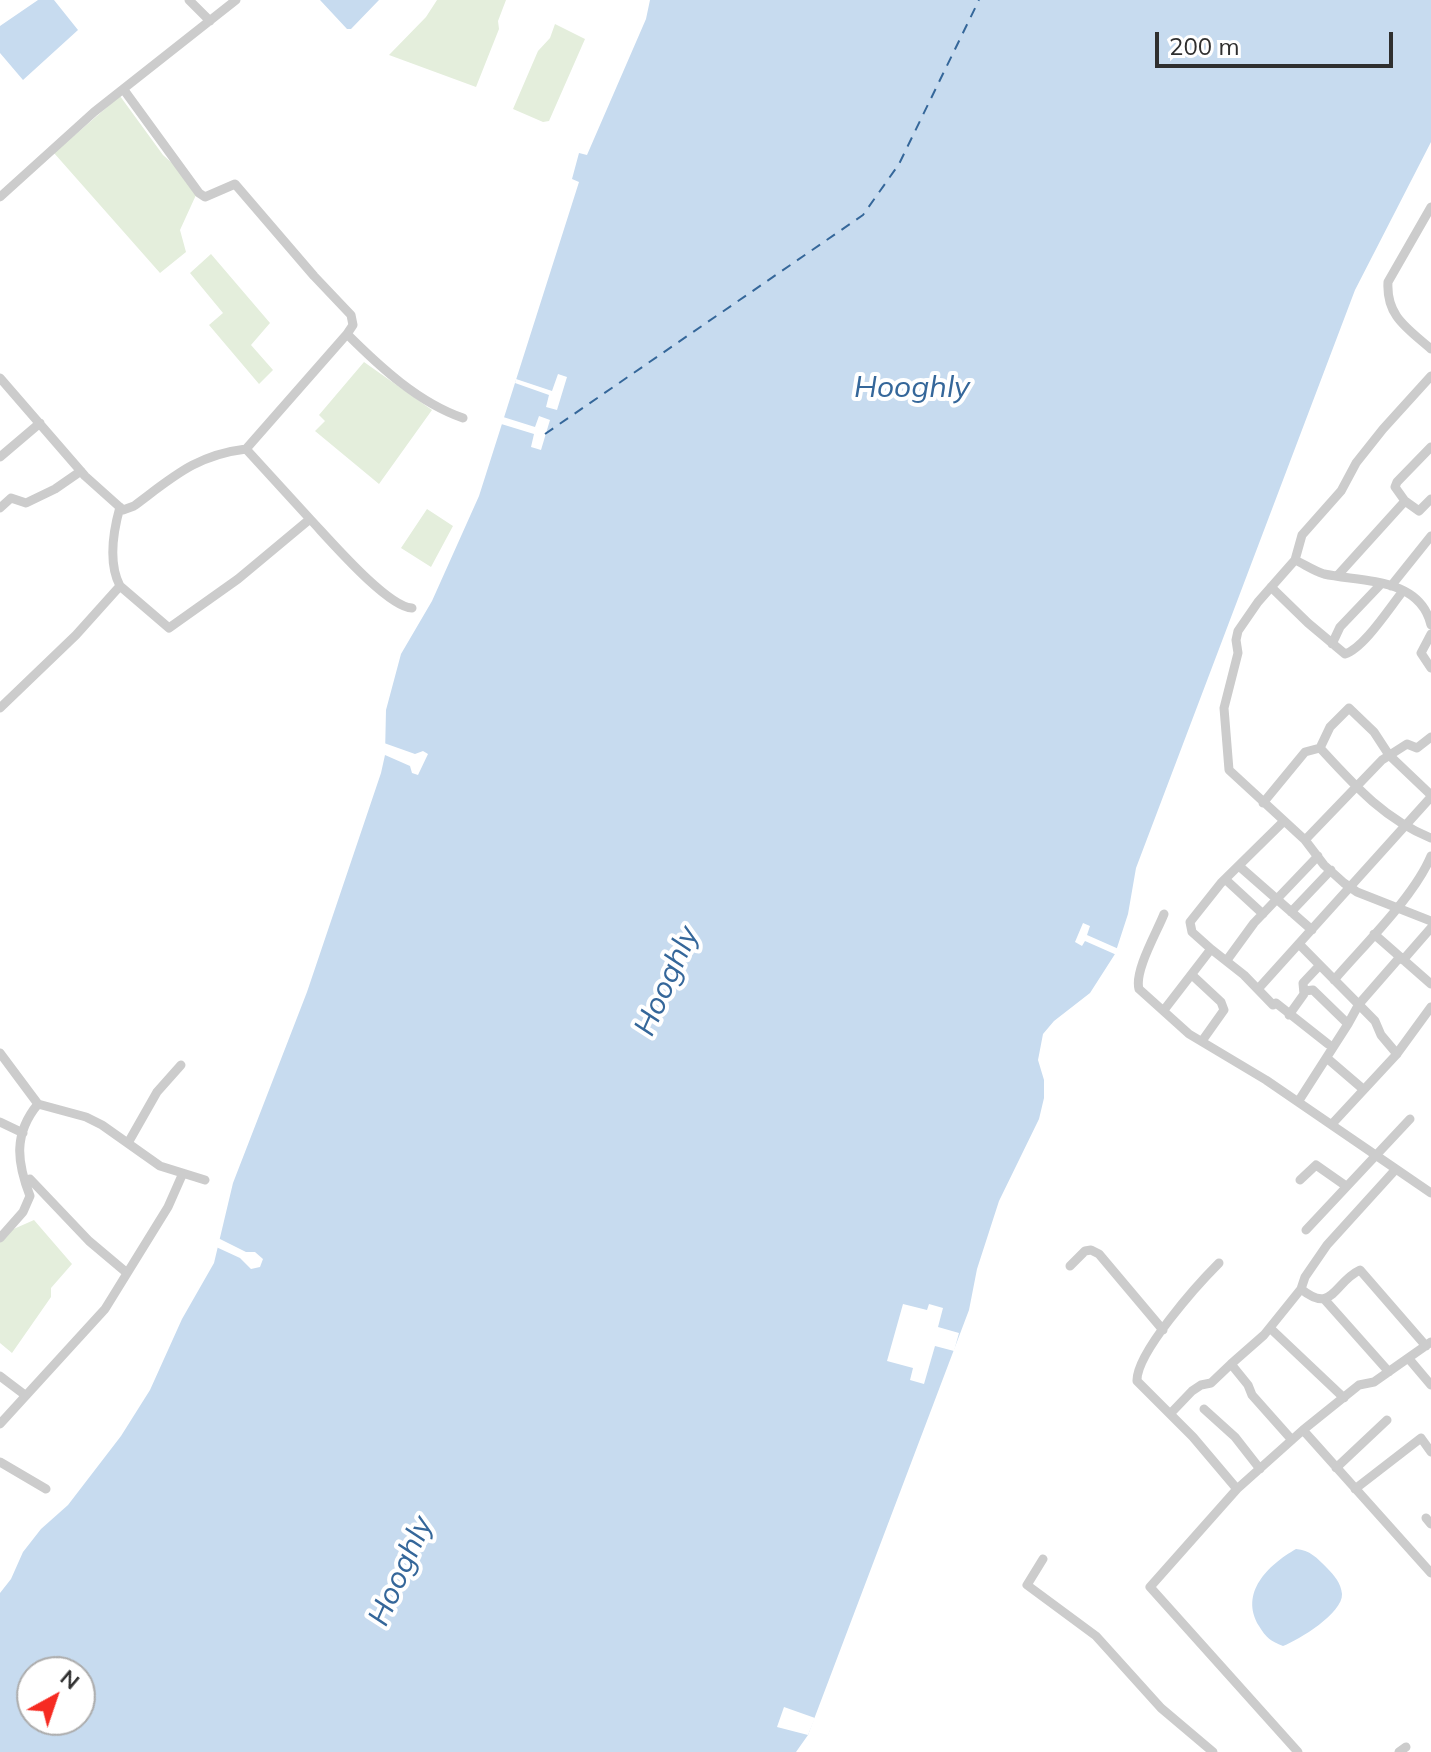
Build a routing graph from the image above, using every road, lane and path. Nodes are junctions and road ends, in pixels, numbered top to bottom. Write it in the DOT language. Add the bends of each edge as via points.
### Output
graph roads {
  1 [pos="189,0"];
  2 [pos="236,0"];
  3 [pos="210,21"];
  4 [pos="124,90"];
  5 [pos="0,197"];
  6 [pos="1431,207"];
  7 [pos="1426,230"];
  8 [pos="347,334"];
  9 [pos="1431,349"];
  10 [pos="1431,376"];
  11 [pos="0,378"];
  12 [pos="463,418"];
  13 [pos="40,423"];
  14 [pos="1431,447"];
  15 [pos="246,449"];
  16 [pos="0,457"];
  17 [pos="81,471"];
  18 [pos="1431,499"];
  19 [pos="1405,501"];
  20 [pos="120,507"];
  21 [pos="0,508"];
  22 [pos="310,519"];
  23 [pos="1431,536"];
  24 [pos="1295,560"];
  25 [pos="1338,575"];
  26 [pos="1387,585"];
  27 [pos="120,586"];
  28 [pos="1271,587"];
  29 [pos="1403,591"];
  30 [pos="412,608"];
  31 [pos="1430,617"];
  32 [pos="1431,634"];
  33 [pos="1332,644"];
  34 [pos="1431,668"];
  35 [pos="0,708"];
  36 [pos="1431,737"];
  37 [pos="1320,748"];
  38 [pos="1389,755"];
  39 [pos="1355,786"];
  40 [pos="1431,796"];
  41 [pos="1263,803"];
  42 [pos="1284,821"];
  43 [pos="1403,826"];
  44 [pos="1431,838"];
  45 [pos="1305,840"];
  46 [pos="1318,856"];
  47 [pos="1431,856"];
  48 [pos="1239,866"];
  49 [pos="1331,870"];
  50 [pos="1225,879"];
  51 [pos="1351,888"];
  52 [pos="1277,900"];
  53 [pos="1398,907"];
  54 [pos="1291,912"];
  55 [pos="1164,914"];
  56 [pos="1263,914"];
  57 [pos="1431,921"];
  58 [pos="1431,928"];
  59 [pos="1312,930"];
  60 [pos="1374,934"];
  61 [pos="1300,945"];
  62 [pos="1211,949"];
  63 [pos="1402,959"];
  64 [pos="1227,960"];
  65 [pos="1319,966"];
  66 [pos="1192,975"];
  67 [pos="1334,980"];
  68 [pos="1431,984"];
  69 [pos="1258,989"];
  70 [pos="1304,991"];
  71 [pos="1359,1004"];
  72 [pos="1431,1007"];
  73 [pos="1164,1010"];
  74 [pos="1289,1015"];
  75 [pos="1348,1024"];
  76 [pos="1202,1041"];
  77 [pos="1328,1044"];
  78 [pos="0,1053"];
  79 [pos="1397,1054"];
  80 [pos="1328,1059"];
  81 [pos="181,1065"];
  82 [pos="1363,1089"];
  83 [pos="1298,1102"];
  84 [pos="38,1104"];
  85 [pos="1410,1119"];
  86 [pos="0,1122"];
  87 [pos="1332,1124"];
  88 [pos="23,1133"];
  89 [pos="128,1143"];
  90 [pos="1376,1155"];
  91 [pos="1396,1169"];
  92 [pos="183,1173"];
  93 [pos="30,1179"];
  94 [pos="205,1180"];
  95 [pos="1300,1180"];
  96 [pos="1346,1186"];
  97 [pos="1431,1193"];
  98 [pos="1306,1230"];
  99 [pos="0,1238"];
  100 [pos="1219,1263"];
  101 [pos="1070,1266"];
  102 [pos="127,1273"];
  103 [pos="1301,1289"];
  104 [pos="1325,1300"];
  105 [pos="1270,1328"];
  106 [pos="1163,1330"];
  107 [pos="1429,1344"];
  108 [pos="1409,1359"];
  109 [pos="1231,1364"];
  110 [pos="1389,1372"];
  111 [pos="0,1376"];
  112 [pos="1431,1385"];
  113 [pos="25,1395"];
  114 [pos="1344,1398"];
  115 [pos="1204,1409"];
  116 [pos="1170,1414"];
  117 [pos="1387,1420"];
  118 [pos="0,1424"];
  119 [pos="1303,1430"];
  120 [pos="1292,1440"];
  121 [pos="1431,1452"];
  122 [pos="0,1462"];
  123 [pos="1336,1468"];
  124 [pos="1260,1469"];
  125 [pos="46,1489"];
  126 [pos="1237,1489"];
  127 [pos="1355,1489"];
  128 [pos="1043,1559"];
  129 [pos="1431,1573"];
  130 [pos="1213,1752"];
  131 [pos="1298,1752"];
  1 -- 3 [label="street"];
  2 -- 3 [label="street"];
  3 -- 4 [label="street"];
  4 -- 5 [label="street"];
  4 -- 8 [label="street" via="199,193 205,197 229,184 241,188 351,315 353,325"];
  6 -- 7 [label="street"];
  7 -- 9 [label="street" via="1388,282 1387,296 1391,312"];
  8 -- 12 [label="street" via="440,410"];
  8 -- 15 [label="street"];
  10 -- 24 [label="street" via="1302,535"];
  11 -- 13 [label="street"];
  13 -- 16 [label="street"];
  13 -- 17 [label="street"];
  14 -- 19 [label="street" via="1397,482"];
  15 -- 20 [label="street" via="195,462 134,506"];
  15 -- 22 [label="street"];
  17 -- 20 [label="street"];
  17 -- 21 [label="street" via="26,503 11,498"];
  18 -- 19 [label="street" via="1419,511"];
  19 -- 25 [label="street"];
  20 -- 27 [label="street" via="114,526 114,574"];
  22 -- 27 [label="street" via="169,628"];
  22 -- 30 [label="street" via="401,608"];
  23 -- 26 [label="street"];
  24 -- 25 [label="street"];
  24 -- 28 [label="street"];
  25 -- 26 [label="street"];
  26 -- 29 [label="street"];
  26 -- 33 [label="street" via="1340,627"];
  27 -- 35 [label="street"];
  28 -- 33 [label="street"];
  28 -- 41 [label="street" via="1238,631 1224,708 1229,770"];
  29 -- 31 [label="street"];
  29 -- 33 [label="street" via="1352,652 1345,654"];
  32 -- 34 [label="street" via="1421,653"];
  36 -- 38 [label="street" via="1417,748 1407,744"];
  37 -- 38 [label="street" via="1330,727 1349,708"];
  37 -- 39 [label="street"];
  37 -- 41 [label="street" via="1305,752"];
  38 -- 39 [label="street"];
  38 -- 40 [label="street"];
  39 -- 43 [label="street"];
  39 -- 45 [label="street"];
  40 -- 43 [label="street"];
  41 -- 42 [label="street"];
  42 -- 45 [label="street"];
  42 -- 48 [label="street"];
  43 -- 44 [label="street"];
  43 -- 51 [label="street"];
  45 -- 46 [label="street"];
  46 -- 49 [label="street"];
  46 -- 52 [label="street"];
  47 -- 53 [label="street"];
  48 -- 50 [label="street"];
  48 -- 52 [label="street"];
  49 -- 51 [label="street"];
  49 -- 54 [label="street"];
  50 -- 56 [label="street"];
  50 -- 62 [label="street" via="1189,926"];
  51 -- 53 [label="street"];
  51 -- 59 [label="street"];
  52 -- 54 [label="street"];
  52 -- 56 [label="street"];
  53 -- 57 [label="street"];
  53 -- 60 [label="street"];
  54 -- 59 [label="street"];
  55 -- 73 [label="street" via="1137,982"];
  56 -- 64 [label="street"];
  58 -- 63 [label="street"];
  59 -- 61 [label="street"];
  60 -- 63 [label="street"];
  60 -- 67 [label="street"];
  61 -- 65 [label="street"];
  61 -- 69 [label="street"];
  62 -- 64 [label="street"];
  62 -- 66 [label="street"];
  63 -- 68 [label="street"];
  63 -- 71 [label="street"];
  64 -- 69 [label="street"];
  65 -- 67 [label="street"];
  65 -- 70 [label="street" via="1303,983"];
  66 -- 73 [label="street"];
  66 -- 76 [label="street" via="1224,1010"];
  67 -- 71 [label="street"];
  69 -- 74 [label="street"];
  70 -- 74 [label="street"];
  70 -- 75 [label="street" via="1313,990"];
  71 -- 75 [label="street"];
  71 -- 79 [label="street"];
  72 -- 79 [label="street"];
  73 -- 76 [label="street"];
  74 -- 77 [label="street"];
  75 -- 80 [label="street"];
  76 -- 83 [label="street"];
  78 -- 84 [label="street"];
  79 -- 82 [label="street"];
  80 -- 82 [label="street"];
  80 -- 83 [label="street"];
  81 -- 89 [label="street" via="157,1092"];
  82 -- 87 [label="street"];
  83 -- 87 [label="street"];
  84 -- 88 [label="street"];
  84 -- 89 [label="street" via="86,1117"];
  85 -- 90 [label="street"];
  86 -- 88 [label="street"];
  87 -- 90 [label="street"];
  88 -- 99 [label="street" via="18,1152 30,1196"];
  89 -- 92 [label="street" via="160,1166"];
  90 -- 91 [label="street"];
  90 -- 96 [label="street"];
  91 -- 97 [label="street"];
  91 -- 103 [label="street" via="1327,1245"];
  92 -- 94 [label="street"];
  92 -- 102 [label="street"];
  93 -- 102 [label="street"];
  95 -- 96 [label="street" via="1316,1165"];
  96 -- 98 [label="street"];
  100 -- 106 [label="street"];
  101 -- 106 [label="street" via="1085,1251 1099,1254"];
  102 -- 113 [label="street" via="97,1319"];
  103 -- 104 [label="street" via="1315,1300"];
  103 -- 105 [label="street"];
  104 -- 107 [label="street" via="1360,1270"];
  104 -- 110 [label="street"];
  105 -- 109 [label="street"];
  105 -- 114 [label="street"];
  106 -- 116 [label="street" via="1137,1370 1137,1381"];
  107 -- 108 [label="street"];
  108 -- 110 [label="street"];
  108 -- 112 [label="street"];
  109 -- 116 [label="street"];
  109 -- 120 [label="street"];
  110 -- 114 [label="street"];
  111 -- 113 [label="street"];
  113 -- 118 [label="street"];
  114 -- 119 [label="street"];
  115 -- 124 [label="street"];
  116 -- 126 [label="street"];
  117 -- 123 [label="street"];
  119 -- 120 [label="street"];
  119 -- 123 [label="street"];
  120 -- 124 [label="street"];
  121 -- 127 [label="street" via="1421,1438"];
  122 -- 125 [label="street"];
  123 -- 127 [label="street"];
  124 -- 126 [label="street"];
  126 -- 131 [label="street" via="1150,1587"];
  127 -- 129 [label="street"];
  128 -- 130 [label="street" via="1027,1585 1096,1636 1161,1708"];
}
